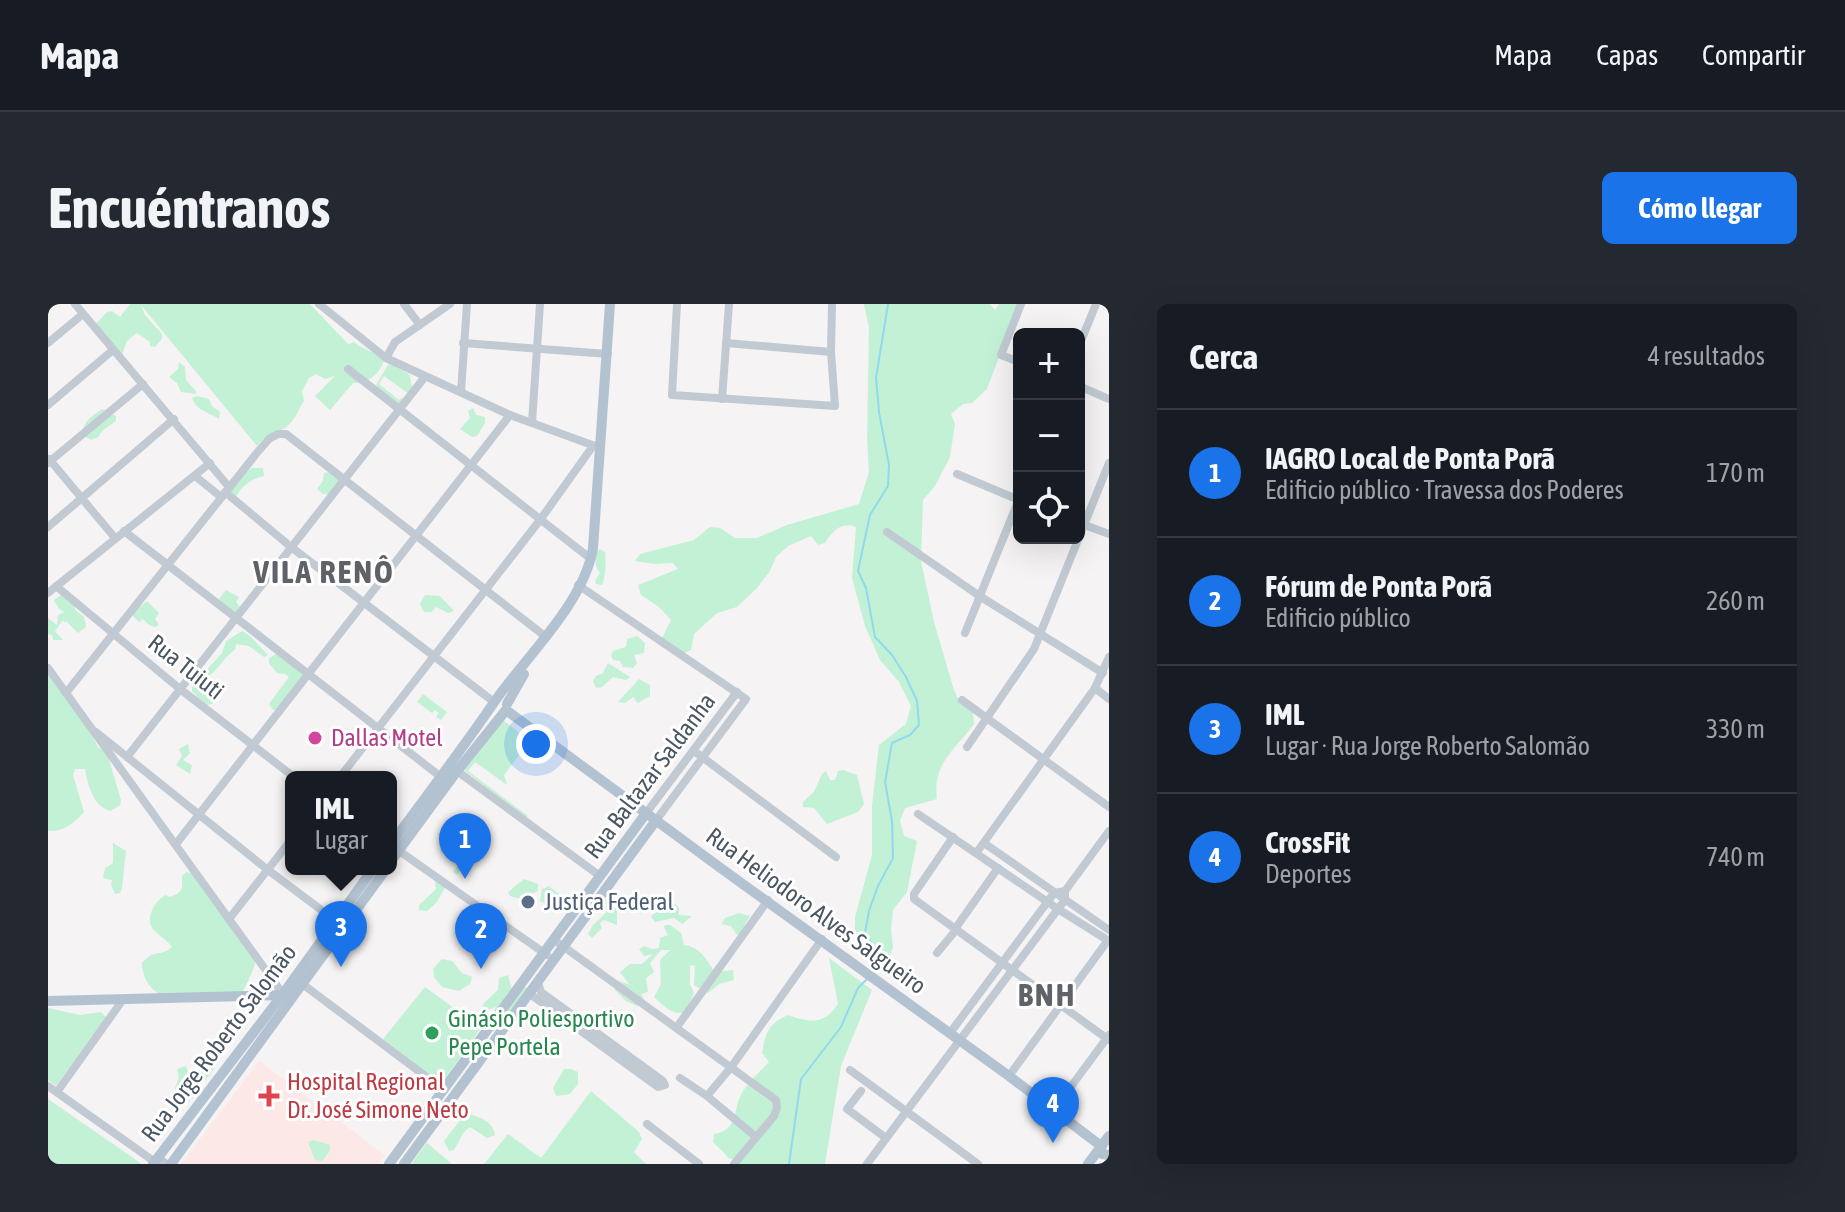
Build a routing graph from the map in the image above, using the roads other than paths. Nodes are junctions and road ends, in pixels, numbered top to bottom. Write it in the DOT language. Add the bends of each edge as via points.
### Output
graph roads {
  1 [pos="75,304"];
  2 [pos="86,304"];
  3 [pos="319,304"];
  4 [pos="404,304"];
  5 [pos="450,304"];
  6 [pos="467,304"];
  7 [pos="540,304"];
  8 [pos="610,304"];
  9 [pos="677,304"];
  10 [pos="729,304"];
  11 [pos="832,304"];
  12 [pos="1021,304"];
  13 [pos="1096,304"];
  14 [pos="83,314"];
  15 [pos="420,325"];
  16 [pos="1085,331"];
  17 [pos="48,343"];
  18 [pos="463,343"];
  19 [pos="726,343"];
  20 [pos="538,349"];
  21 [pos="113,350"];
  22 [pos="831,352"];
  23 [pos="608,354"];
  24 [pos="386,358"];
  25 [pos="1013,360"];
  26 [pos="348,369"];
  27 [pos="424,378"];
  28 [pos="143,384"];
  29 [pos="1085,389"];
  30 [pos="461,392"];
  31 [pos="722,399"];
  32 [pos="1109,399"];
  33 [pos="48,405"];
  34 [pos="398,411"];
  35 [pos="510,415"];
  36 [pos="174,419"];
  37 [pos="532,422"];
  38 [pos="597,447"];
  39 [pos="49,461"];
  40 [pos="210,463"];
  41 [pos="1109,463"];
  42 [pos="470,467"];
  43 [pos="957,474"];
  44 [pos="195,476"];
  45 [pos="344,480"];
  46 [pos="225,492"];
  47 [pos="1013,497"];
  48 [pos="82,498"];
  49 [pos="1013,515"];
  50 [pos="1085,517"];
  51 [pos="540,520"];
  52 [pos="1085,525"];
  53 [pos="48,527"];
  54 [pos="124,531"];
  55 [pos="887,532"];
  56 [pos="1109,534"];
  57 [pos="416,536"];
  58 [pos="115,538"];
  59 [pos="1074,544"];
  60 [pos="291,547"];
  61 [pos="591,559"];
  62 [pos="167,564"];
  63 [pos="578,585"];
  64 [pos="56,586"];
  65 [pos="486,590"];
  66 [pos="48,593"];
  67 [pos="981,597"];
  68 [pos="363,601"];
  69 [pos="237,618"];
  70 [pos="1041,632"];
  71 [pos="111,633"];
  72 [pos="965,633"];
  73 [pos="546,637"];
  74 [pos="434,657"];
  75 [pos="1109,657"];
  76 [pos="48,668"];
  77 [pos="307,673"];
  78 [pos="1103,673"];
  79 [pos="1095,688"];
  80 [pos="180,689"];
  81 [pos="737,692"];
  82 [pos="66,693"];
  83 [pos="1109,699"];
  84 [pos="962,700"];
  85 [pos="500,706"];
  86 [pos="987,718"];
  87 [pos="85,722"];
  88 [pos="379,728"];
  89 [pos="254,745"];
  90 [pos="967,747"];
  91 [pos="698,753"];
  92 [pos="127,757"];
  93 [pos="1045,760"];
  94 [pos="286,771"];
  95 [pos="345,771"];
  96 [pos="457,771"];
  97 [pos="441,777"];
  98 [pos="1109,807"];
  99 [pos="647,812"];
  100 [pos="918,814"];
  101 [pos="200,815"];
  102 [pos="657,819"];
  103 [pos="1109,831"];
  104 [pos="953,837"];
  105 [pos="397,843"];
  106 [pos="397,843"];
  107 [pos="984,843"];
  108 [pos="176,844"];
  109 [pos="285,848"];
  110 [pos="397,849"];
  111 [pos="977,852"];
  112 [pos="836,857"];
  113 [pos="998,868"];
  114 [pos="268,870"];
  115 [pos="369,875"];
  116 [pos="381,875"];
  117 [pos="600,876"];
  118 [pos="1054,893"];
  119 [pos="1065,895"];
  120 [pos="768,900"];
  121 [pos="1048,902"];
  122 [pos="1058,909"];
  123 [pos="229,919"];
  124 [pos="340,924"];
  125 [pos="955,930"];
  126 [pos="1109,937"];
  127 [pos="553,939"];
  128 [pos="822,939"];
  129 [pos="564,947"];
  130 [pos="543,953"];
  131 [pos="937,953"];
  132 [pos="554,959"];
  133 [pos="1003,964"];
  134 [pos="1013,972"];
  135 [pos="298,980"];
  136 [pos="538,983"];
  137 [pos="530,994"];
  138 [pos="288,995"];
  139 [pos="48,1001"];
  140 [pos="122,1001"];
  141 [pos="1061,1006"];
  142 [pos="677,1027"];
  143 [pos="950,1033"];
  144 [pos="1108,1038"];
  145 [pos="960,1041"];
  146 [pos="605,1043"];
  147 [pos="467,1057"];
  148 [pos="477,1066"];
  149 [pos="732,1066"];
  150 [pos="850,1070"];
  151 [pos="1009,1076"];
  152 [pos="680,1078"];
  153 [pos="48,1086"];
  154 [pos="444,1090"];
  155 [pos="861,1091"];
  156 [pos="57,1092"];
  157 [pos="707,1096"];
  158 [pos="906,1111"];
  159 [pos="1053,1111"];
  160 [pos="647,1124"];
  161 [pos="1109,1136"];
  162 [pos="756,1137"];
  163 [pos="886,1138"];
  164 [pos="1107,1150"];
  165 [pos="160,1164"];
  166 [pos="389,1164"];
  167 [pos="404,1164"];
  168 [pos="699,1164"];
  169 [pos="734,1164"];
  170 [pos="867,1164"];
  171 [pos="978,1164"];
  172 [pos="1088,1164"];
  173 [pos="1102,1164"];
  1 -- 14 [label="street"];
  2 -- 14 [label="street"];
  3 -- 24 [label="street"];
  4 -- 15 [label="street"];
  5 -- 15 [label="street"];
  6 -- 18 [label="street"];
  7 -- 20 [label="street"];
  8 -- 23 [label="main road"];
  9 -- 31 [label="street" via="672,395"];
  10 -- 19 [label="street"];
  11 -- 22 [label="street"];
  12 -- 25 [label="street" via="1001,355"];
  13 -- 16 [label="street"];
  14 -- 17 [label="street"];
  14 -- 21 [label="street"];
  15 -- 24 [label="street" via="395,342"];
  18 -- 20 [label="street"];
  18 -- 30 [label="street"];
  19 -- 22 [label="street"];
  19 -- 31 [label="street"];
  20 -- 23 [label="street"];
  20 -- 37 [label="street"];
  21 -- 28 [label="street"];
  21 -- 33 [label="street"];
  22 -- 31 [label="street" via="835,406"];
  23 -- 38 [label="main road"];
  24 -- 27 [label="street"];
  26 -- 34 [label="street"];
  27 -- 30 [label="street"];
  27 -- 34 [label="street"];
  28 -- 36 [label="street"];
  28 -- 39 [label="street"];
  29 -- 32 [label="street"];
  30 -- 35 [label="street"];
  34 -- 42 [label="street"];
  34 -- 45 [label="street"];
  35 -- 37 [label="street"];
  35 -- 42 [label="street"];
  36 -- 40 [label="street"];
  36 -- 48 [label="street"];
  37 -- 38 [label="street"];
  38 -- 51 [label="street"];
  38 -- 61 [label="main road"];
  39 -- 48 [label="street"];
  40 -- 44 [label="street"];
  40 -- 46 [label="street"];
  41 -- 50 [label="street"];
  42 -- 51 [label="street"];
  42 -- 57 [label="street"];
  43 -- 47 [label="street"];
  44 -- 46 [label="street, Rua Heliodoro Alves Salgueiro"];
  44 -- 54 [label="street"];
  45 -- 46 [label="street" via="286,434 278,434"];
  45 -- 57 [label="street"];
  45 -- 60 [label="street"];
  46 -- 60 [label="street, Rua Heliodoro Alves Salgueiro"];
  46 -- 62 [label="street"];
  48 -- 53 [label="street"];
  48 -- 58 [label="street"];
  49 -- 67 [label="street"];
  51 -- 61 [label="street"];
  51 -- 65 [label="street"];
  52 -- 56 [label="street"];
  54 -- 58 [label="street"];
  54 -- 62 [label="street"];
  55 -- 67 [label="street"];
  57 -- 65 [label="street"];
  57 -- 68 [label="street"];
  58 -- 64 [label="street"];
  59 -- 70 [label="street"];
  60 -- 68 [label="street, Rua Heliodoro Alves Salgueiro"];
  60 -- 69 [label="street"];
  61 -- 63 [label="main road"];
  62 -- 69 [label="street"];
  62 -- 71 [label="street"];
  63 -- 73 [label="main road"];
  63 -- 81 [label="street"];
  64 -- 66 [label="street"];
  64 -- 71 [label="street, Rua Tuiuti"];
  65 -- 73 [label="street"];
  65 -- 74 [label="street"];
  67 -- 70 [label="street"];
  67 -- 72 [label="street"];
  68 -- 74 [label="street, Rua Heliodoro Alves Salgueiro"];
  68 -- 77 [label="street"];
  69 -- 77 [label="street"];
  69 -- 80 [label="street"];
  70 -- 78 [label="street"];
  70 -- 86 [label="street"];
  71 -- 80 [label="street, Rua Tuiuti"];
  71 -- 82 [label="street"];
  73 -- 85 [label="main road"];
  74 -- 85 [label="street, Rua Heliodoro Alves Salgueiro"];
  74 -- 88 [label="street"];
  75 -- 78 [label="street"];
  76 -- 82 [label="street"];
  77 -- 88 [label="street"];
  77 -- 89 [label="street"];
  78 -- 79 [label="street"];
  79 -- 83 [label="street"];
  79 -- 93 [label="street"];
  80 -- 89 [label="street, Rua Tuiuti"];
  80 -- 92 [label="street"];
  81 -- 91 [label="street, Rua Baltazar Saldanha"];
  81 -- 91 [label="street, Rua Baltazar Saldanha" via="746,699"];
  82 -- 87 [label="street"];
  84 -- 86 [label="street"];
  85 -- 96 [label="main road"];
  85 -- 97 [label="main road"];
  85 -- 99 [label="main road, Rua Heliodoro Alves Salgueiro"];
  86 -- 90 [label="street"];
  86 -- 93 [label="street"];
  87 -- 92 [label="street"];
  87 -- 108 [label="street"];
  88 -- 95 [label="street"];
  88 -- 97 [label="street"];
  89 -- 94 [label="street, Rua Tuiuti"];
  89 -- 101 [label="street"];
  91 -- 99 [label="street, Rua Baltazar Saldanha"];
  91 -- 102 [label="street, Rua Baltazar Saldanha"];
  91 -- 112 [label="street"];
  92 -- 101 [label="street"];
  93 -- 98 [label="street"];
  93 -- 107 [label="street"];
  96 -- 105 [label="main road"];
  96 -- 117 [label="street"];
  97 -- 106 [label="main road"];
  99 -- 102 [label="main road, Rua Heliodoro Alves Salgueiro"];
  99 -- 117 [label="main road, Rua Baltazar Saldanha"];
  100 -- 104 [label="street"];
  101 -- 108 [label="street"];
  101 -- 114 [label="street"];
  102 -- 120 [label="main road, Rua Heliodoro Alves Salgueiro"];
  102 -- 129 [label="main road, Rua Baltazar Saldanha"];
  103 -- 119 [label="street"];
  104 -- 111 [label="street"];
  104 -- 125 [label="street" via="914,894"];
  107 -- 111 [label="street"];
  107 -- 118 [label="street"];
  108 -- 123 [label="street"];
  109 -- 114 [label="street"];
  110 -- 130 [label="street"];
  111 -- 113 [label="street"];
  113 -- 121 [label="street"];
  113 -- 125 [label="street"];
  114 -- 123 [label="street"];
  114 -- 124 [label="street"];
  115 -- 124 [label="main road, Rua Jorge Roberto Salomão"];
  116 -- 124 [label="main road, Rua Jorge Roberto Salomão"];
  117 -- 127 [label="main road, Rua Baltazar Saldanha"];
  118 -- 119 [label="street"];
  118 -- 121 [label="street"];
  119 -- 122 [label="street"];
  119 -- 126 [label="street"];
  120 -- 128 [label="main road, Rua Heliodoro Alves Salgueiro"];
  120 -- 142 [label="street"];
  121 -- 122 [label="street"];
  121 -- 133 [label="street"];
  122 -- 126 [label="street"];
  122 -- 134 [label="street"];
  123 -- 138 [label="street"];
  124 -- 135 [label="main road, Rua Jorge Roberto Salomão"];
  125 -- 131 [label="street"];
  125 -- 133 [label="street"];
  126 -- 141 [label="street"];
  127 -- 129 [label="street"];
  127 -- 130 [label="main road, Rua Baltazar Saldanha"];
  128 -- 143 [label="main road, Rua Heliodoro Alves Salgueiro"];
  128 -- 149 [label="street"];
  129 -- 132 [label="main road, Rua Baltazar Saldanha"];
  129 -- 142 [label="street"];
  130 -- 132 [label="street"];
  130 -- 147 [label="main road, Rua Baltazar Saldanha"];
  132 -- 136 [label="main road, Rua Baltazar Saldanha"];
  133 -- 134 [label="street"];
  133 -- 143 [label="street"];
  134 -- 141 [label="street"];
  134 -- 145 [label="street"];
  135 -- 138 [label="main road, Rua Jorge Roberto Salomão"];
  135 -- 154 [label="street"];
  136 -- 137 [label="main road, Rua Baltazar Saldanha"];
  136 -- 146 [label="street" via="541,992"];
  137 -- 146 [label="street"];
  137 -- 148 [label="main road, Rua Baltazar Saldanha"];
  138 -- 140 [label="main road"];
  138 -- 165 [label="main road, Rua Jorge Roberto Salomão"];
  139 -- 140 [label="main road"];
  140 -- 156 [label="street"];
  141 -- 144 [label="street"];
  141 -- 151 [label="street"];
  142 -- 149 [label="street"];
  143 -- 145 [label="main road, Rua Heliodoro Alves Salgueiro"];
  144 -- 159 [label="street"];
  145 -- 151 [label="main road, Rua Heliodoro Alves Salgueiro"];
  145 -- 158 [label="street"];
  146 -- 146 [label="street" via="658,1087 665,1085 663,1081"];
  147 -- 148 [label="main road"];
  147 -- 154 [label="main road, Rua Baltazar Saldanha"];
  148 -- 167 [label="main road, Rua Baltazar Saldanha"];
  149 -- 157 [label="street"];
  149 -- 162 [label="street" via="776,1100 774,1116"];
  150 -- 158 [label="street"];
  151 -- 159 [label="main road, Rua Heliodoro Alves Salgueiro"];
  152 -- 157 [label="street"];
  153 -- 156 [label="street"];
  154 -- 166 [label="main road, Rua Baltazar Saldanha"];
  155 -- 163 [label="street" via="847,1109"];
  156 -- 165 [label="street"];
  157 -- 162 [label="street"];
  158 -- 163 [label="street"];
  158 -- 171 [label="street"];
  159 -- 164 [label="main road, Rua Heliodoro Alves Salgueiro"];
  160 -- 168 [label="street"];
  161 -- 164 [label="main road"];
  162 -- 169 [label="street"];
  163 -- 170 [label="street"];
  164 -- 172 [label="main road"];
  164 -- 173 [label="main road"];
}
